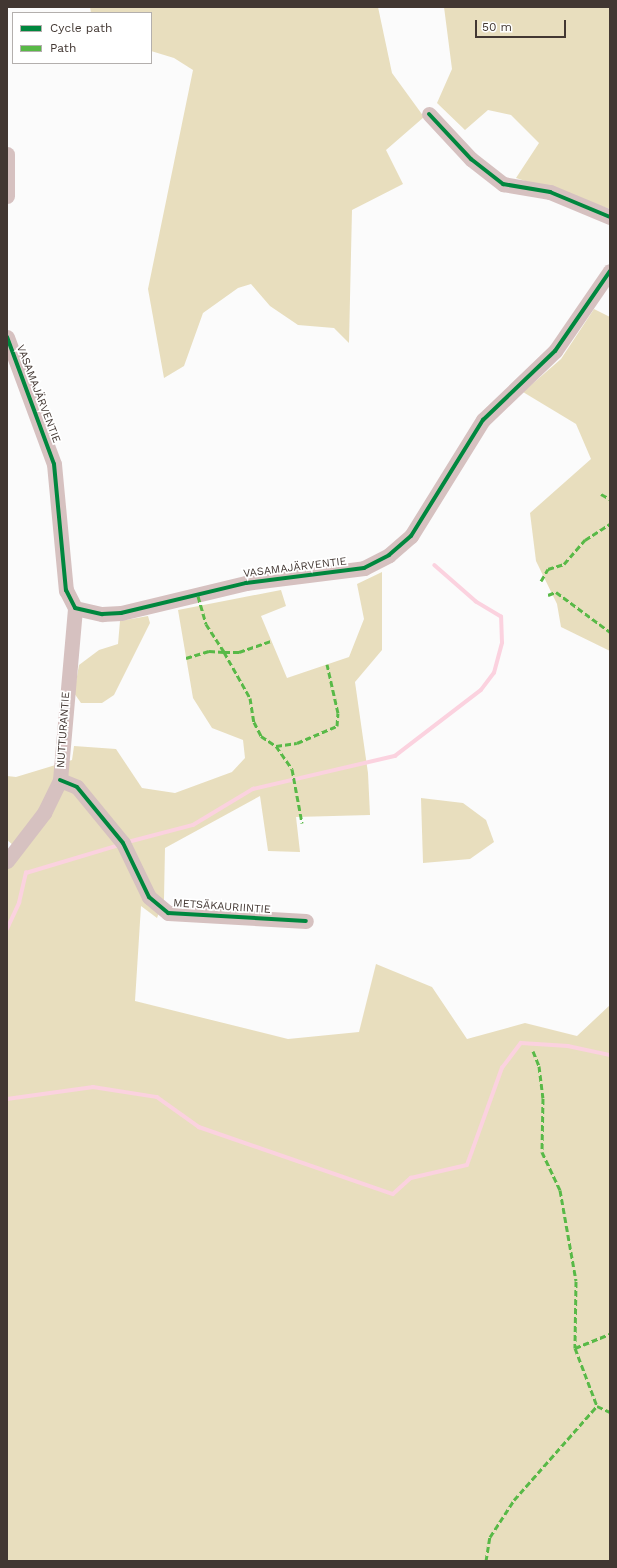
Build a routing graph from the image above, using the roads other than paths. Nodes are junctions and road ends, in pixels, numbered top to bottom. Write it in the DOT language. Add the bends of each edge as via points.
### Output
graph roads {
  1 [pos="428,114"];
  2 [pos="7,154"];
  3 [pos="7,196"];
  4 [pos="610,217"];
  5 [pos="610,270"];
  6 [pos="7,337"];
  7 [pos="75,608"];
  8 [pos="60,780"];
  9 [pos="7,861"];
  10 [pos="306,921"];
  1 -- 4 [label="street" via="471,159 502,184 550,192"];
  2 -- 3 [label="street"];
  5 -- 7 [label="street, VASAMAJÄRVENTIE" via="555,351 483,420 411,536 389,555 364,568 246,582 121,613 102,614"];
  6 -- 7 [label="street, VASAMAJÄRVENTIE" via="54,464 62,569"];
  7 -- 8 [label="street, NUTTURANTIE"];
  8 -- 9 [label="street, NUTTURANTIE" via="44,813"];
  8 -- 10 [label="street, METSÄKAURIINTIE" via="77,787 123,843 149,897 168,913"];
}
